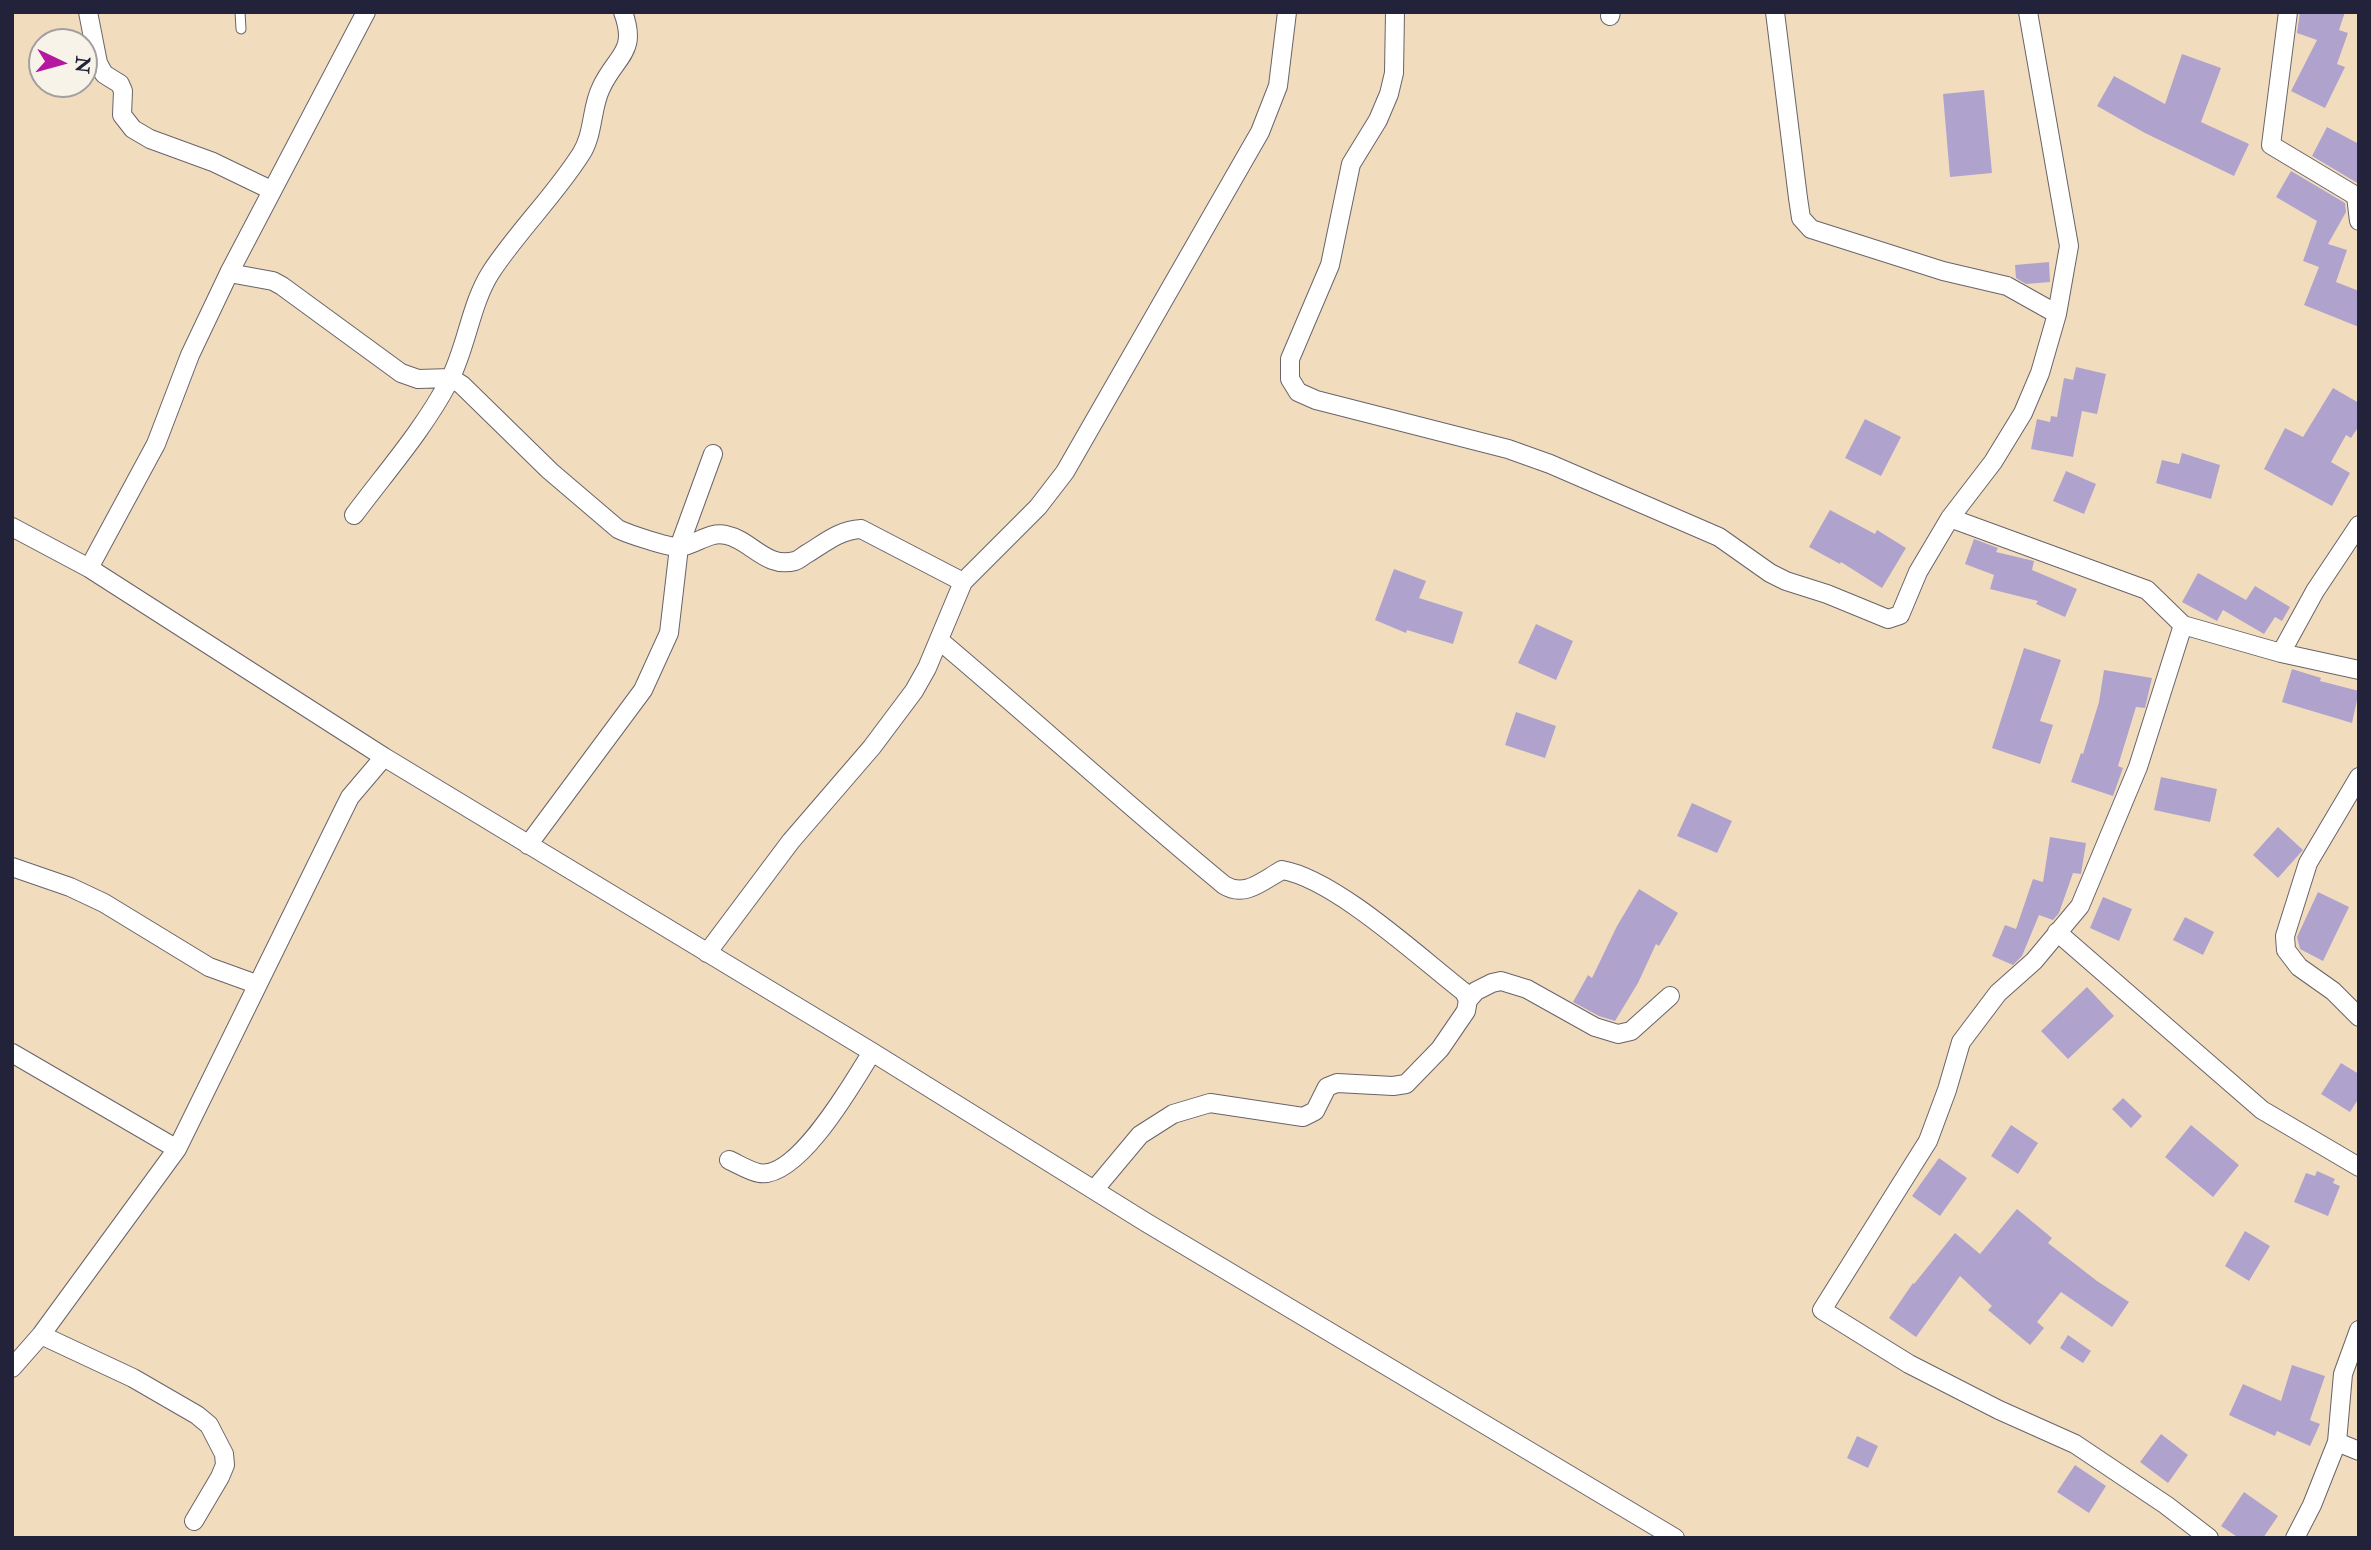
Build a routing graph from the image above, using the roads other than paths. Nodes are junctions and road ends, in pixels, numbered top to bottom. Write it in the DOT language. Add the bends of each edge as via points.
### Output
graph roads {
  1 [pos="88,12"];
  2 [pos="240,12"];
  3 [pos="366,12"];
  4 [pos="623,12"];
  5 [pos="1287,12"];
  6 [pos="1395,12"];
  7 [pos="1774,12"];
  8 [pos="2028,12"];
  9 [pos="2288,12"];
  10 [pos="241,29"];
  11 [pos="271,190"];
  12 [pos="2359,221"];
  13 [pos="229,273"];
  14 [pos="2057,314"];
  15 [pos="451,378"];
  16 [pos="713,454"];
  17 [pos="354,515"];
  18 [pos="1950,518"];
  19 [pos="2359,524"];
  20 [pos="12,527"];
  21 [pos="679,547"];
  22 [pos="89,568"];
  23 [pos="963,582"];
  24 [pos="2183,625"];
  25 [pos="939,640"];
  26 [pos="2281,653"];
  27 [pos="2359,670"];
  28 [pos="384,757"];
  29 [pos="2359,777"];
  30 [pos="528,845"];
  31 [pos="12,867"];
  32 [pos="2057,932"];
  33 [pos="707,953"];
  34 [pos="256,984"];
  35 [pos="1670,996"];
  36 [pos="1468,1000"];
  37 [pos="2359,1017"];
  38 [pos="872,1052"];
  39 [pos="12,1053"];
  40 [pos="177,1149"];
  41 [pos="729,1160"];
  42 [pos="2359,1167"];
  43 [pos="1094,1190"];
  44 [pos="2359,1330"];
  45 [pos="41,1335"];
  46 [pos="12,1368"];
  47 [pos="2337,1442"];
  48 [pos="2359,1451"];
  49 [pos="194,1521"];
  50 [pos="1675,1538"];
  51 [pos="2209,1538"];
  52 [pos="2295,1538"];
  1 -- 11 [label="street" via="98,63 104,74 120,84 122,115 133,129"];
  2 -- 10 [label="lane"];
  3 -- 11 [label="street"];
  4 -- 15 [label="street" via="630,38 598,94 583,152 491,273"];
  5 -- 23 [label="street" via="1278,86 1260,132 1065,472 1038,507"];
  6 -- 18 [label="street" via="1389,94 1351,164 1330,265 1290,359 1290,379 1298,392 1550,464 1719,537 1786,581 1888,619 1900,615 1918,572"];
  7 -- 14 [label="street" via="1801,218 1811,229 2007,286"];
  8 -- 14 [label="street" via="2069,246"];
  9 -- 12 [label="street" via="2271,145 2356,196"];
  11 -- 13 [label="street"];
  13 -- 15 [label="street" via="282,286 401,373 418,379"];
  13 -- 22 [label="street" via="190,355 156,444"];
  14 -- 18 [label="street" via="2023,413"];
  15 -- 17 [label="street"];
  15 -- 21 [label="street" via="618,529"];
  16 -- 21 [label="street"];
  18 -- 24 [label="street" via="2147,590"];
  19 -- 26 [label="street"];
  20 -- 22 [label="street"];
  21 -- 23 [label="street" via="716,534 729,535 769,560 795,561 838,534 862,529"];
  21 -- 30 [label="street" via="669,633 643,690"];
  22 -- 28 [label="street"];
  23 -- 25 [label="street"];
  24 -- 26 [label="street"];
  24 -- 32 [label="street" via="2138,767 2080,906"];
  25 -- 33 [label="street" via="914,691 791,841"];
  25 -- 36 [label="street" via="1224,886 1243,892 1282,870 1305,877 1351,903 1464,992"];
  26 -- 27 [label="street"];
  28 -- 30 [label="street"];
  28 -- 34 [label="street" via="346,804"];
  29 -- 37 [label="street" via="2308,863 2285,936 2286,950 2299,967 2333,990"];
  30 -- 33 [label="street"];
  31 -- 34 [label="street" via="104,903 209,967"];
  32 -- 42 [label="street" via="2262,1110"];
  32 -- 51 [label="street" via="2034,961 1998,993 1961,1042 1928,1141 1822,1310 1909,1364 2075,1444"];
  33 -- 38 [label="street"];
  34 -- 40 [label="street"];
  35 -- 36 [label="street" via="1631,1031 1618,1034 1501,981 1483,987"];
  36 -- 43 [label="street" via="1466,1011 1440,1049 1406,1084 1337,1083 1327,1087 1315,1111 1303,1117 1210,1103 1173,1114 1140,1135"];
  38 -- 41 [label="street" via="813,1140 790,1161 760,1173"];
  38 -- 43 [label="street"];
  39 -- 40 [label="street"];
  40 -- 45 [label="street"];
  43 -- 50 [label="street"];
  44 -- 47 [label="street" via="2343,1374"];
  45 -- 46 [label="street"];
  45 -- 49 [label="street" via="133,1378 209,1425 225,1465"];
  47 -- 48 [label="street"];
  47 -- 52 [label="street"];
}
